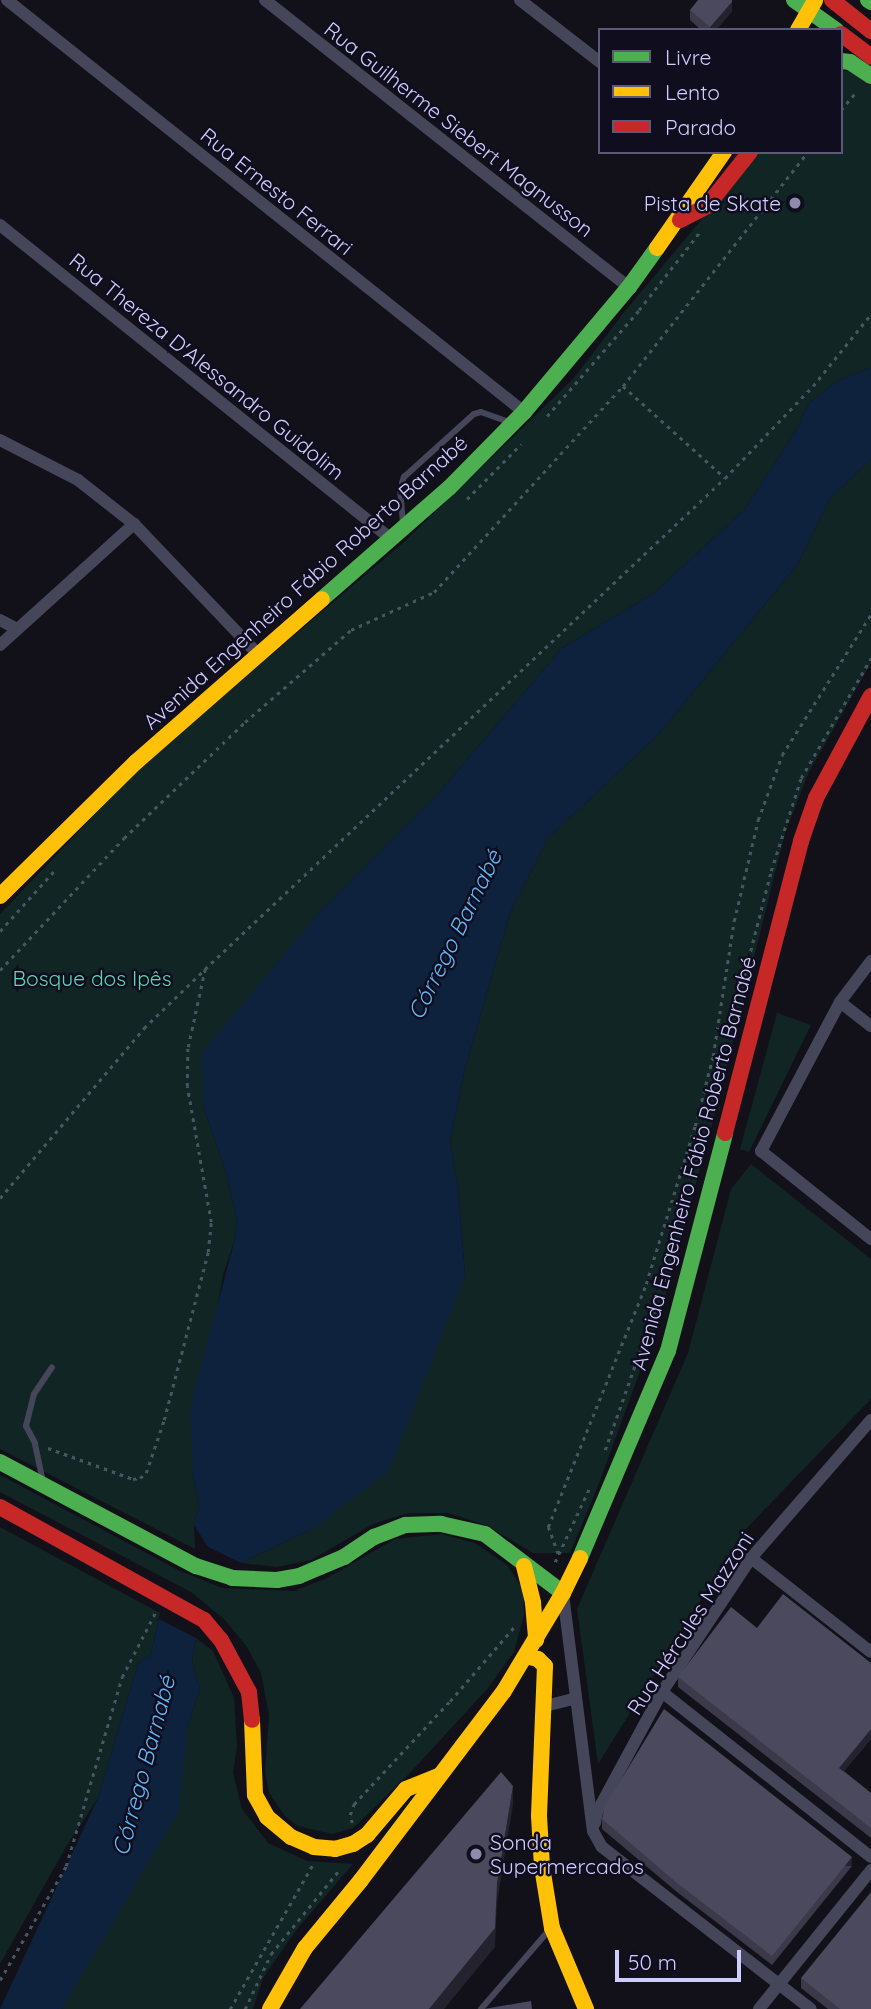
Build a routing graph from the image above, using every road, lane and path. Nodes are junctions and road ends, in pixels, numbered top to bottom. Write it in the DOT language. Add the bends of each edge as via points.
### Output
graph roads {
  1 [pos="7,0"];
  2 [pos="265,0"];
  3 [pos="520,0"];
  4 [pos="794,0"];
  5 [pos="832,0"];
  6 [pos="812,6"];
  7 [pos="799,28"];
  8 [pos="834,28"];
  9 [pos="871,31"];
  10 [pos="843,36"];
  11 [pos="871,57"];
  12 [pos="598,60"];
  13 [pos="843,61"];
  14 [pos="866,81"];
  15 [pos="843,108"];
  16 [pos="719,154"];
  17 [pos="748,154"];
  18 [pos="806,154"];
  19 [pos="676,223"];
  20 [pos="0,225"];
  21 [pos="629,287"];
  22 [pos="871,314"];
  23 [pos="624,386"];
  24 [pos="517,418"];
  25 [pos="0,440"];
  26 [pos="725,478"];
  27 [pos="134,524"];
  28 [pos="404,526"];
  29 [pos="390,538"];
  30 [pos="871,614"];
  31 [pos="0,620"];
  32 [pos="17,629"];
  33 [pos="0,645"];
  34 [pos="258,654"];
  35 [pos="871,658"];
  36 [pos="871,696"];
  37 [pos="0,896"];
  38 [pos="871,961"];
  39 [pos="205,969"];
  40 [pos="0,970"];
  41 [pos="742,985"];
  42 [pos="841,1002"];
  43 [pos="871,1026"];
  44 [pos="0,1198"];
  45 [pos="871,1239"];
  46 [pos="670,1266"];
  47 [pos="52,1367"];
  48 [pos="868,1428"];
  49 [pos="35,1443"];
  50 [pos="601,1460"];
  51 [pos="0,1462"];
  52 [pos="593,1482"];
  53 [pos="43,1486"];
  54 [pos="0,1507"];
  55 [pos="751,1558"];
  56 [pos="524,1566"];
  57 [pos="563,1592"];
  58 [pos="150,1608"];
  59 [pos="516,1625"];
  60 [pos="536,1640"];
  61 [pos="871,1651"];
  62 [pos="526,1656"];
  63 [pos="662,1692"];
  64 [pos="576,1698"];
  65 [pos="545,1706"];
  66 [pos="438,1776"];
  67 [pos="353,1828"];
  68 [pos="593,1830"];
  69 [pos="871,1857"];
  70 [pos="322,1866"];
  71 [pos="332,1866"];
  72 [pos="342,1866"];
  73 [pos="871,1870"];
  74 [pos="552,1928"];
  75 [pos="0,1980"];
  76 [pos="779,1985"];
  77 [pos="230,2009"];
  78 [pos="270,2009"];
  79 [pos="481,2009"];
  80 [pos="586,2009"];
  81 [pos="759,2009"];
  82 [pos="811,2009"];
  1 -- 24 [label="street, Rua Ernesto Ferrari"];
  2 -- 21 [label="street, Rua Guilherme Siebert Magnusson"];
  3 -- 12 [label="street"];
  4 -- 6 [label="main road"];
  5 -- 9 [label="main road"];
  6 -- 7 [label="main road"];
  6 -- 8 [label="main road"];
  10 -- 11 [label="main road"];
  13 -- 14 [label="main road" via="850,62"];
  14 -- 15 [label="path"];
  16 -- 19 [label="main road, Avenida Engenheiro Fábio Roberto Barnabé"];
  17 -- 19 [label="main road" via="707,206"];
  18 -- 23 [label="path"];
  19 -- 21 [label="main road, Avenida Engenheiro Fábio Roberto Barnabé"];
  20 -- 29 [label="street, Rua Thereza D'Alessandro Guidolim"];
  21 -- 24 [label="main road, Avenida Engenheiro Fábio Roberto Barnabé"];
  22 -- 26 [label="path" via="813,386"];
  23 -- 26 [label="path"];
  23 -- 40 [label="path" via="434,592 351,630 245,722 124,838"];
  24 -- 28 [label="main road, Avenida Engenheiro Fábio Roberto Barnabé" via="449,488"];
  24 -- 28 [label="lane" via="474,414 404,477 400,489"];
  25 -- 27 [label="street" via="78,480"];
  26 -- 39 [label="path"];
  27 -- 32 [label="street"];
  27 -- 34 [label="street"];
  28 -- 29 [label="main road, Avenida Engenheiro Fábio Roberto Barnabé"];
  29 -- 34 [label="main road, Avenida Engenheiro Fábio Roberto Barnabé"];
  30 -- 52 [label="path" via="782,755 758,820 698,1115 646,1284 548,1527 558,1554"];
  31 -- 32 [label="street"];
  32 -- 33 [label="street"];
  34 -- 37 [label="main road, Avenida Engenheiro Fábio Roberto Barnabé" via="136,762"];
  35 -- 41 [label="path" via="801,778"];
  36 -- 57 [label="main road, Avenida Engenheiro Fábio Roberto Barnabé" via="816,798 801,841 668,1352 594,1530"];
  38 -- 42 [label="street"];
  39 -- 44 [label="path" via="144,1028"];
  39 -- 49 [label="path" via="188,1046 187,1086 211,1222 208,1252 146,1473 133,1479"];
  42 -- 43 [label="street"];
  42 -- 45 [label="street" via="761,1151"];
  46 -- 50 [label="path"];
  47 -- 49 [label="lane" via="28,1410 26,1426"];
  48 -- 55 [label="street, Rua Hércules Mazzoni"];
  49 -- 53 [label="lane"];
  51 -- 53 [label="main road"];
  53 -- 56 [label="main road" via="196,1566 232,1578 299,1576 406,1525 441,1524 485,1534"];
  54 -- 66 [label="main road" via="204,1620 221,1640 249,1692 255,1795 267,1817 291,1837 313,1847 335,1849 353,1843 368,1835 406,1789"];
  55 -- 61 [label="street"];
  55 -- 63 [label="street, Rua Hércules Mazzoni"];
  56 -- 57 [label="main road"];
  56 -- 60 [label="main road"];
  57 -- 60 [label="main road, Avenida Engenheiro Fábio Roberto Barnabé"];
  57 -- 64 [label="street"];
  58 -- 75 [label="path" via="157,1611 122,1677 66,1866"];
  59 -- 67 [label="path" via="354,1804 350,1815"];
  60 -- 62 [label="main road, Avenida Engenheiro Fábio Roberto Barnabé"];
  62 -- 65 [label="main road" via="545,1666"];
  62 -- 66 [label="main road, Avenida Engenheiro Fábio Roberto Barnabé"];
  63 -- 68 [label="street, Rua Hércules Mazzoni" via="597,1812"];
  63 -- 69 [label="street"];
  64 -- 65 [label="street"];
  64 -- 68 [label="street"];
  65 -- 74 [label="main road" via="539,1816"];
  66 -- 78 [label="main road, Avenida Engenheiro Fábio Roberto Barnabé" via="304,1948"];
  68 -- 76 [label="street" via="602,1847"];
  70 -- 77 [label="path" via="312,1865"];
  71 -- 72 [label="path"];
  73 -- 76 [label="street"];
  74 -- 79 [label="lane"];
  74 -- 80 [label="main road"];
  76 -- 81 [label="street"];
  76 -- 82 [label="street"];
}
